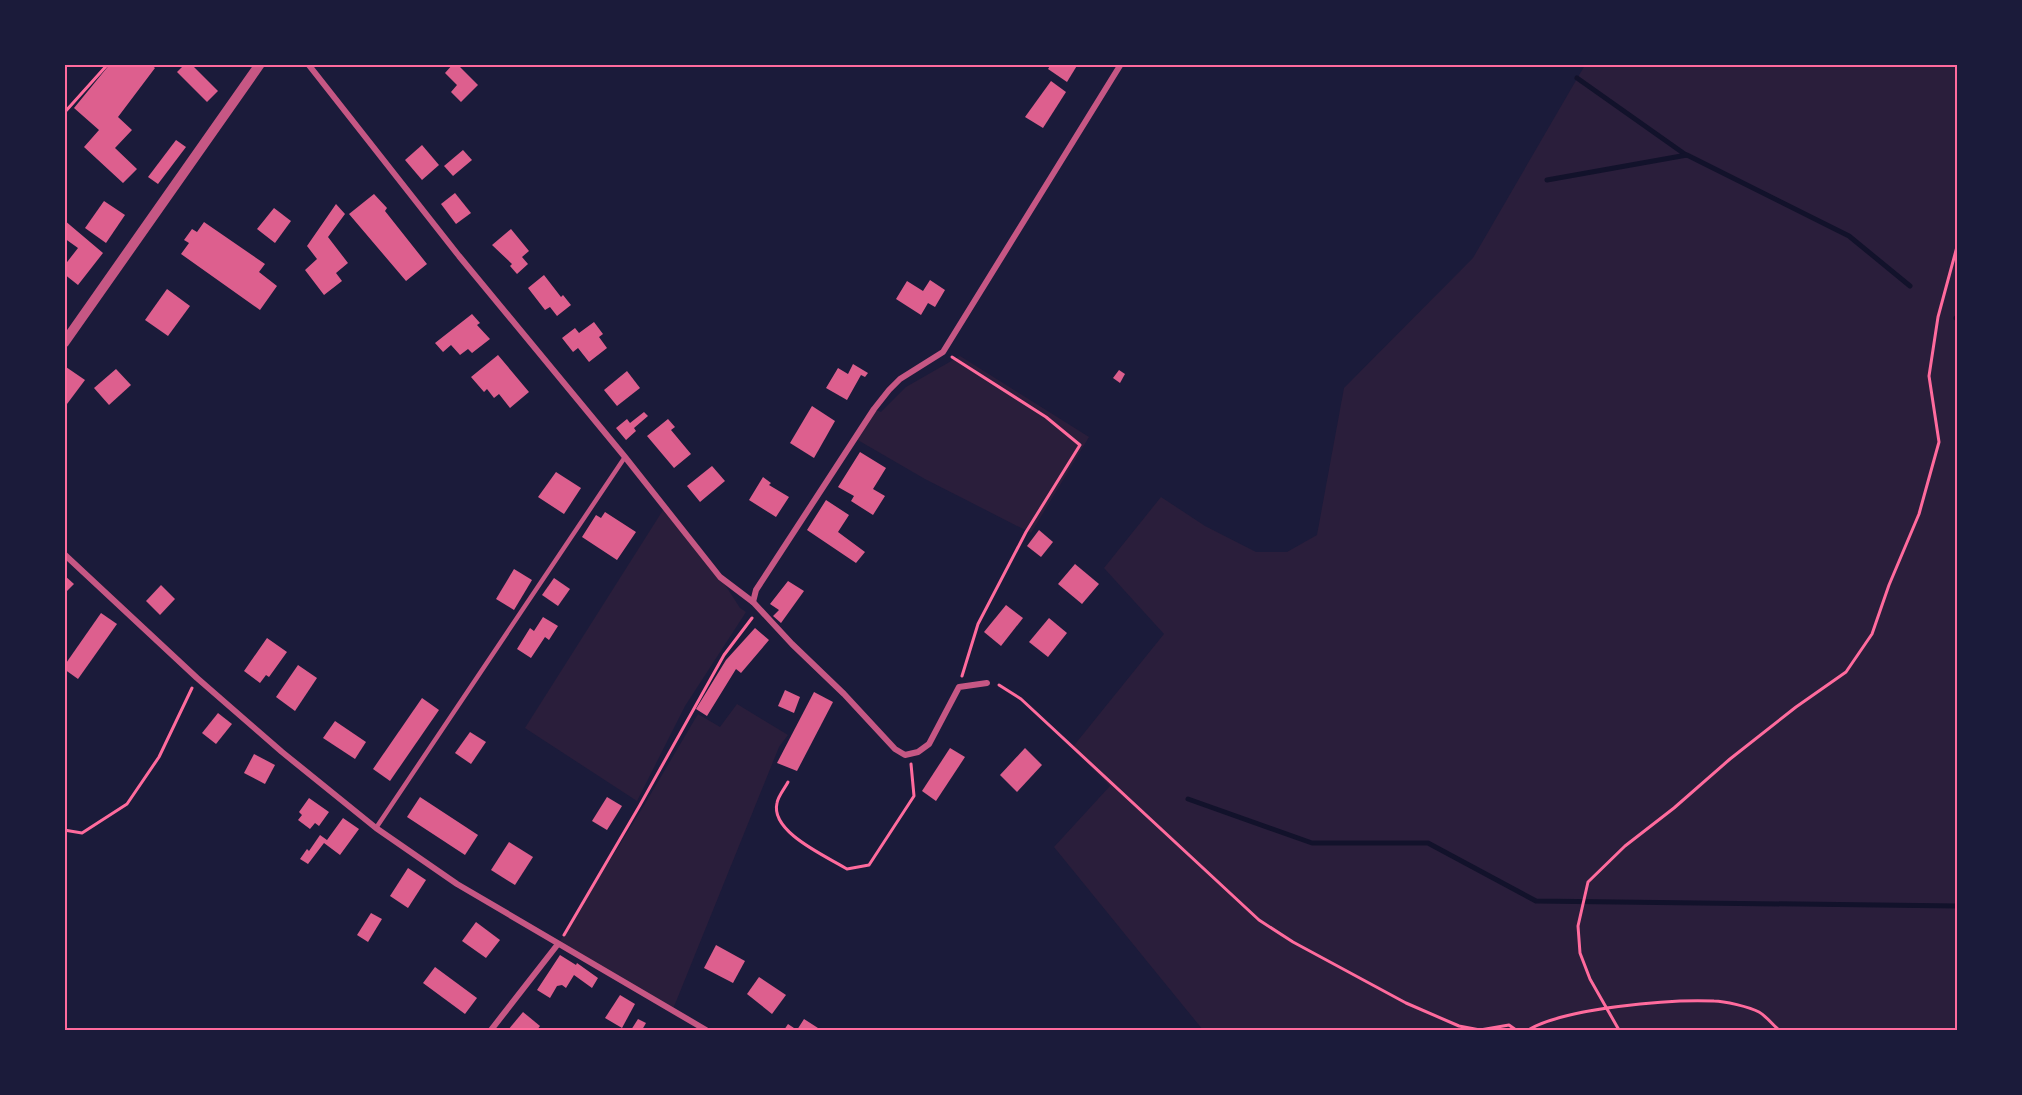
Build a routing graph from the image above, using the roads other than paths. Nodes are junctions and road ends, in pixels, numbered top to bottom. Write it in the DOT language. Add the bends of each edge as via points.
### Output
graph roads {
  1 [pos="260,64"];
  2 [pos="308,64"];
  3 [pos="1121,64"];
  4 [pos="64,344"];
  5 [pos="625,457"];
  6 [pos="64,554"];
  7 [pos="755,604"];
  8 [pos="987,683"];
  9 [pos="376,828"];
  10 [pos="558,944"];
  11 [pos="491,1030"];
  12 [pos="706,1030"];
  1 -- 4 [label="street"];
  2 -- 5 [label="street" via="459,256"];
  3 -- 7 [label="street" via="944,352 900,379 874,409 756,590"];
  5 -- 7 [label="street" via="720,577"];
  5 -- 9 [label="lane"];
  6 -- 9 [label="street" via="196,678"];
  7 -- 8 [label="street" via="905,755 929,744 959,687"];
  9 -- 10 [label="street" via="457,884"];
  10 -- 11 [label="street"];
  10 -- 12 [label="street"];
}
